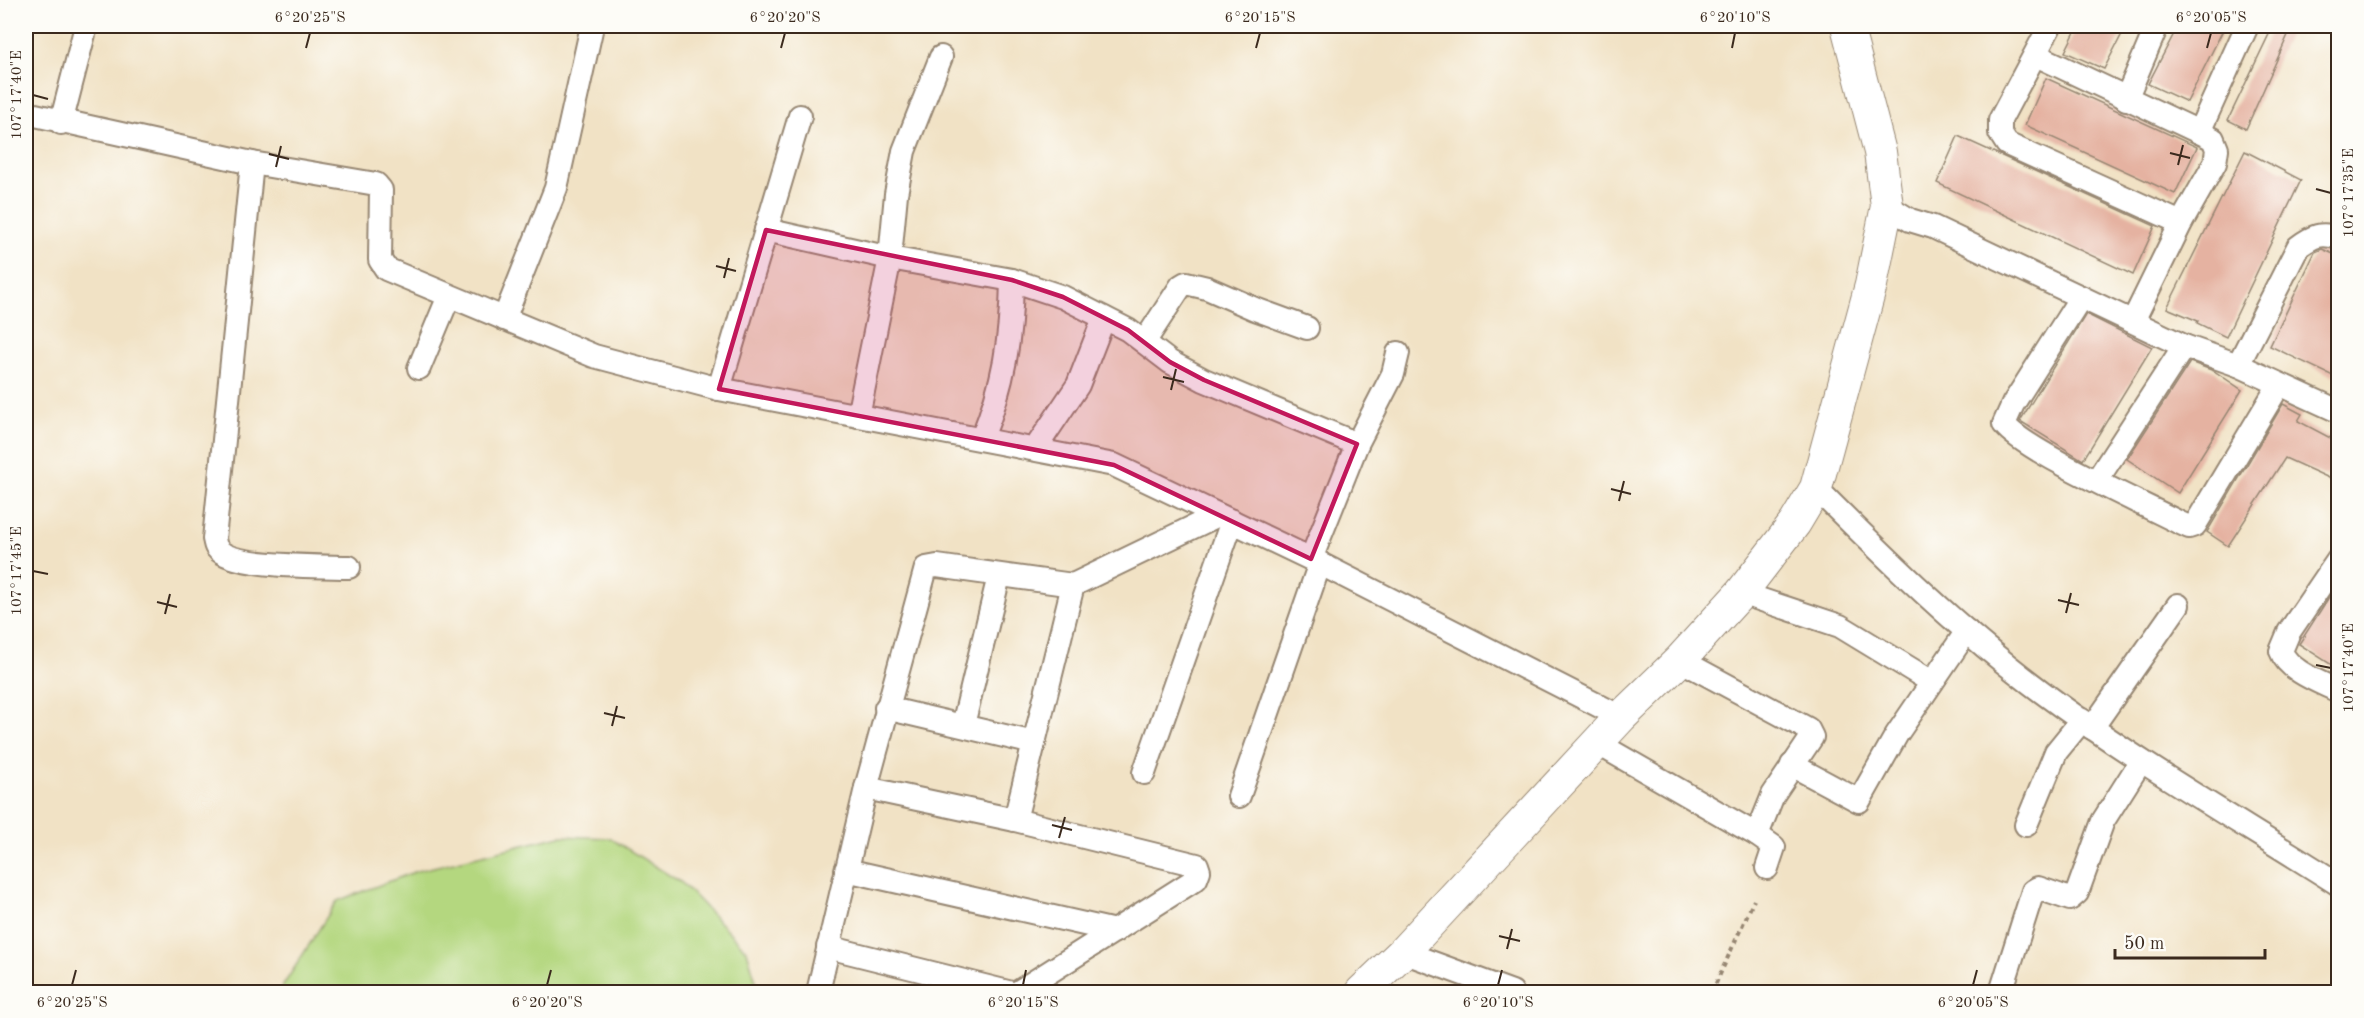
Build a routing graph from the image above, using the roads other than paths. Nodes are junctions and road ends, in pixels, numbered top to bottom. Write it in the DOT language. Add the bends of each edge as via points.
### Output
graph roads {
  1 [pos="86,26"];
  2 [pos="592,26"];
  3 [pos="1847,26"];
  4 [pos="2050,26"];
  5 [pos="2157,26"];
  6 [pos="2247,26"];
  7 [pos="2036,55"];
  8 [pos="941,57"];
  9 [pos="2126,99"];
  10 [pos="26,113"];
  11 [pos="800,116"];
  12 [pos="61,123"];
  13 [pos="2199,132"];
  14 [pos="252,163"];
  15 [pos="1887,206"];
  16 [pos="2181,223"];
  17 [pos="766,230"];
  18 [pos="2338,238"];
  19 [pos="890,258"];
  20 [pos="1012,280"];
  21 [pos="449,296"];
  22 [pos="2082,297"];
  23 [pos="1104,318"];
  24 [pos="504,319"];
  25 [pos="2133,321"];
  26 [pos="1307,328"];
  27 [pos="1145,341"];
  28 [pos="2184,346"];
  29 [pos="1398,353"];
  30 [pos="2238,365"];
  31 [pos="419,368"];
  32 [pos="2279,385"];
  33 [pos="719,389"];
  34 [pos="2335,403"];
  35 [pos="858,416"];
  36 [pos="982,438"];
  37 [pos="1357,444"];
  38 [pos="1035,449"];
  39 [pos="2097,480"];
  40 [pos="1816,488"];
  41 [pos="1225,518"];
  42 [pos="2338,560"];
  43 [pos="1315,561"];
  44 [pos="349,567"];
  45 [pos="999,576"];
  46 [pos="1073,585"];
  47 [pos="1741,593"];
  48 [pos="2178,605"];
  49 [pos="1967,631"];
  50 [pos="1680,660"];
  51 [pos="1932,682"];
  52 [pos="2338,691"];
  53 [pos="886,708"];
  54 [pos="1621,717"];
  55 [pos="2087,724"];
  56 [pos="963,725"];
  57 [pos="1034,743"];
  58 [pos="1597,743"];
  59 [pos="2141,761"];
  60 [pos="1792,765"];
  61 [pos="1144,773"];
  62 [pos="866,788"];
  63 [pos="1239,796"];
  64 [pos="1015,820"];
  65 [pos="2026,825"];
  66 [pos="1757,835"];
  67 [pos="1767,868"];
  68 [pos="846,870"];
  69 [pos="2338,884"];
  70 [pos="1115,931"];
  71 [pos="828,947"];
  72 [pos="1403,952"];
  73 [pos="818,993"];
  74 [pos="1008,993"];
  75 [pos="1018,993"];
  76 [pos="1362,993"];
  77 [pos="1512,993"];
  78 [pos="2001,993"];
  1 -- 12 [label="street"];
  2 -- 24 [label="street" via="556,189"];
  3 -- 15 [label="street" via="1880,152"];
  4 -- 7 [label="street"];
  5 -- 9 [label="street"];
  6 -- 13 [label="street"];
  7 -- 9 [label="street"];
  7 -- 16 [label="street" via="2000,120 2000,133 2007,144"];
  8 -- 19 [label="street" via="904,151"];
  9 -- 13 [label="street"];
  10 -- 12 [label="street"];
  11 -- 17 [label="street"];
  12 -- 14 [label="street"];
  13 -- 16 [label="street" via="2213,139 2217,149 2215,163"];
  14 -- 21 [label="street" via="376,184 381,190 382,266"];
  14 -- 44 [label="street" via="214,539 224,554 254,563"];
  15 -- 22 [label="street"];
  15 -- 40 [label="street" via="1871,285"];
  16 -- 25 [label="street"];
  17 -- 19 [label="street"];
  17 -- 33 [label="street"];
  18 -- 30 [label="street" via="2327,234 2314,236 2298,247"];
  19 -- 20 [label="street"];
  19 -- 35 [label="street"];
  20 -- 23 [label="street" via="1062,297"];
  20 -- 36 [label="street" via="1005,369"];
  21 -- 24 [label="street"];
  21 -- 31 [label="street"];
  22 -- 25 [label="street"];
  22 -- 39 [label="street" via="2004,424 2046,454"];
  23 -- 27 [label="street"];
  23 -- 38 [label="street" via="1078,385"];
  24 -- 33 [label="street" via="594,356"];
  25 -- 28 [label="street"];
  26 -- 27 [label="street" via="1186,283"];
  27 -- 37 [label="street" via="1170,362 1204,380"];
  28 -- 30 [label="street"];
  28 -- 39 [label="street"];
  29 -- 37 [label="street" via="1394,374"];
  30 -- 32 [label="street"];
  32 -- 34 [label="street"];
  32 -- 39 [label="street" via="2196,525 2189,527"];
  33 -- 35 [label="street"];
  35 -- 36 [label="street"];
  36 -- 38 [label="street"];
  37 -- 43 [label="street"];
  38 -- 41 [label="street" via="1114,465"];
  40 -- 47 [label="street" via="1782,542"];
  40 -- 49 [label="street"];
  41 -- 43 [label="street"];
  41 -- 46 [label="street"];
  41 -- 61 [label="street"];
  42 -- 52 [label="street" via="2280,651 2299,670"];
  43 -- 54 [label="street"];
  43 -- 63 [label="street"];
  45 -- 46 [label="street"];
  45 -- 53 [label="street" via="937,566 926,568"];
  45 -- 56 [label="street"];
  46 -- 57 [label="street"];
  47 -- 50 [label="street"];
  47 -- 51 [label="street" via="1839,626"];
  48 -- 55 [label="street"];
  49 -- 51 [label="street"];
  49 -- 55 [label="street"];
  50 -- 54 [label="street"];
  50 -- 60 [label="street" via="1808,729 1812,736"];
  51 -- 60 [label="street" via="1859,801"];
  53 -- 56 [label="street"];
  53 -- 62 [label="street"];
  54 -- 58 [label="street"];
  55 -- 59 [label="street"];
  55 -- 65 [label="street" via="2056,752"];
  56 -- 57 [label="street"];
  57 -- 64 [label="street"];
  58 -- 66 [label="street"];
  58 -- 72 [label="street"];
  59 -- 69 [label="street"];
  59 -- 78 [label="street" via="2103,821 2077,893 2070,899 2038,888 2033,891"];
  60 -- 66 [label="street" via="1773,795"];
  62 -- 64 [label="street"];
  62 -- 68 [label="street"];
  64 -- 70 [label="street" via="1197,865 1196,879"];
  66 -- 67 [label="street" via="1774,847"];
  68 -- 70 [label="street"];
  68 -- 71 [label="street"];
  70 -- 75 [label="street"];
  71 -- 73 [label="street"];
  71 -- 74 [label="street"];
  72 -- 76 [label="street"];
  72 -- 77 [label="street"];
}
